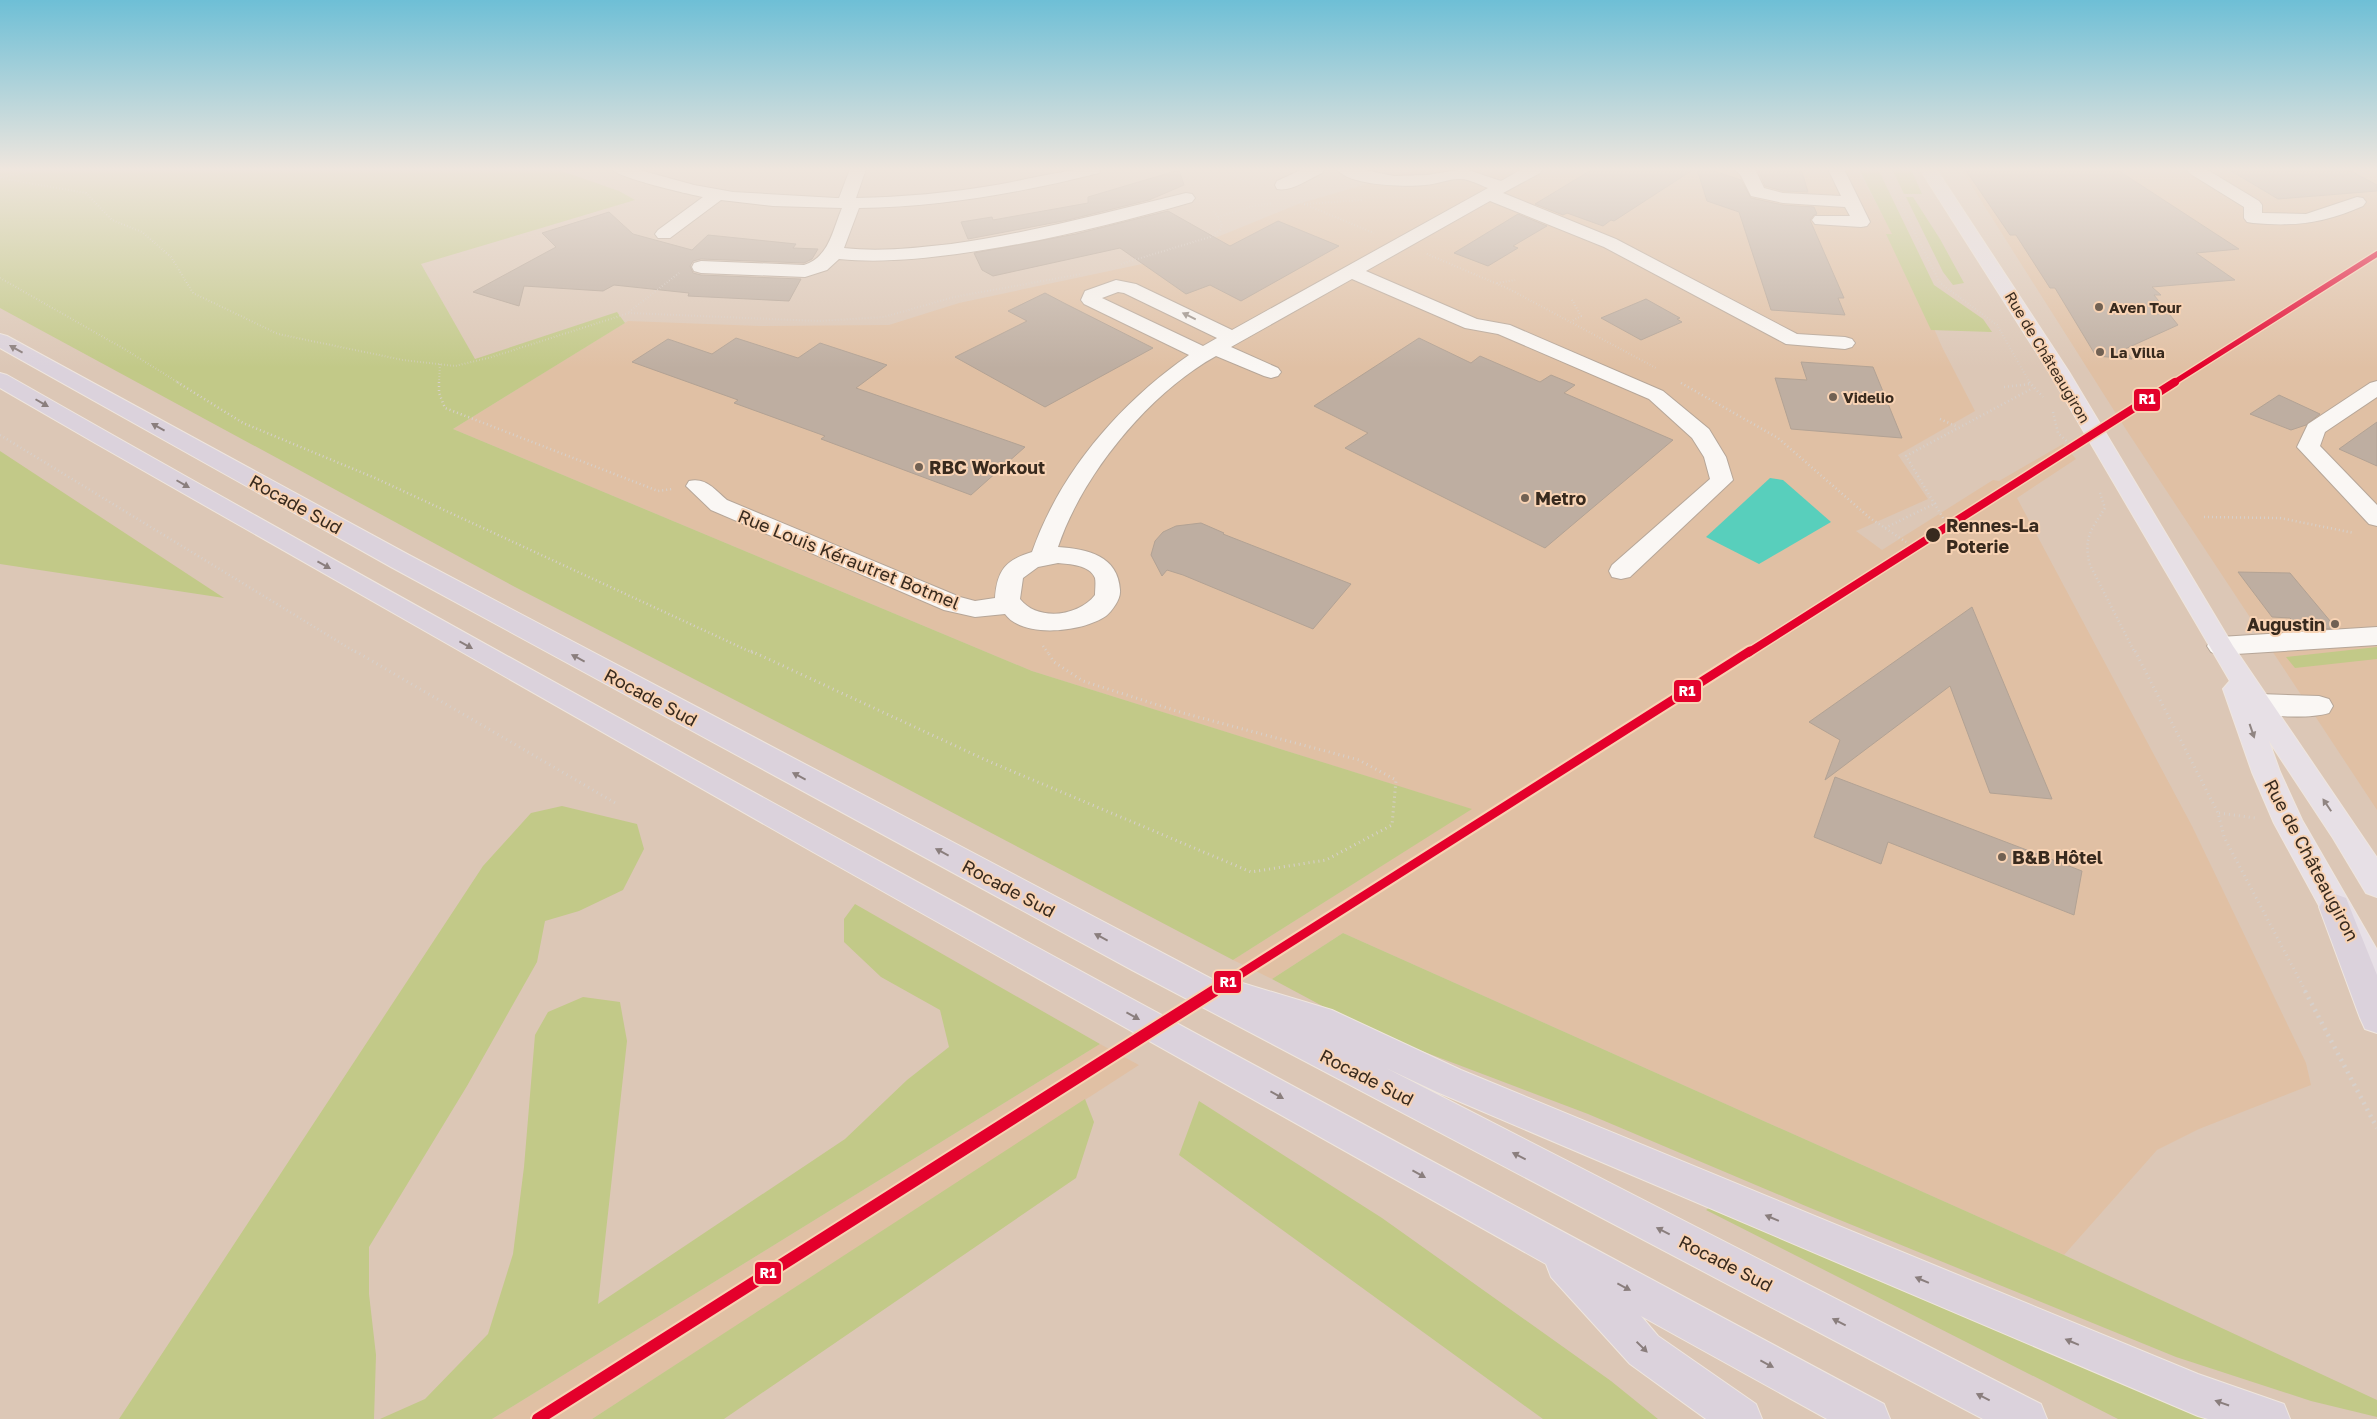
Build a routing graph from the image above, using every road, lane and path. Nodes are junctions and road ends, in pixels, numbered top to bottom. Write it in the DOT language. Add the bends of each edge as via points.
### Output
graph roads {
  1 [pos="146,235"];
  2 [pos="838,235"];
  3 [pos="1041,235"];
  4 [pos="1213,235"];
  5 [pos="1417,235"];
  6 [pos="1593,235"];
  7 [pos="1916,235"];
  8 [pos="1971,235"];
  9 [pos="835,253"];
  10 [pos="1116,265"];
  11 [pos="701,267"];
  12 [pos="1088,272"];
  13 [pos="1352,272"];
  14 [pos="0,278"];
  15 [pos="1515,280"];
  16 [pos="1497,283"];
  17 [pos="1572,300"];
  18 [pos="629,313"];
  19 [pos="1572,321"];
  20 [pos="1232,338"];
  21 [pos="0,340"];
  22 [pos="1845,343"];
  23 [pos="1209,351"];
  24 [pos="440,364"];
  25 [pos="1271,372"];
  26 [pos="0,379"];
  27 [pos="2030,384"];
  28 [pos="2377,387"];
  29 [pos="2004,388"];
  30 [pos="2033,388"];
  31 [pos="2049,401"];
  32 [pos="2051,406"];
  33 [pos="1940,419"];
  34 [pos="1958,427"];
  35 [pos="0,435"];
  36 [pos="2079,451"];
  37 [pos="697,486"];
  38 [pos="2099,491"];
  39 [pos="1936,503"];
  40 [pos="2204,517"];
  41 [pos="1943,518"];
  42 [pos="2369,527"];
  43 [pos="1885,528"];
  44 [pos="1043,557"];
  45 [pos="1621,570"];
  46 [pos="1010,605"];
  47 [pos="1050,623"];
  48 [pos="2377,636"];
  49 [pos="2222,649"];
  50 [pos="2259,704"];
  51 [pos="2319,706"];
  52 [pos="617,804"];
  53 [pos="2377,884"];
  54 [pos="2335,907"];
  55 [pos="2377,980"];
  56 [pos="2377,1018"];
  57 [pos="1305,1029"];
  58 [pos="2377,1128"];
  59 [pos="1550,1247"];
  60 [pos="1741,1419"];
  61 [pos="1869,1419"];
  62 [pos="2026,1419"];
  63 [pos="2269,1419"];
  1 -- 24 [label="path" via="172,257 193,293 278,334 403,360"];
  2 -- 9 [label="street"];
  3 -- 9 [label="street" via="933,251 871,256"];
  4 -- 10 [label="path"];
  5 -- 13 [label="street"];
  6 -- 22 [label="street" via="1794,340"];
  7 -- 27 [label="path" via="1940,283 1996,325"];
  8 -- 49 [label="main road, Rue de Châteaugiron" via="2059,372"];
  9 -- 11 [label="street" via="820,266 805,271"];
  11 -- 18 [label="path" via="678,273"];
  12 -- 18 [label="path" via="969,294 884,317 809,321"];
  13 -- 20 [label="street"];
  13 -- 45 [label="street" via="1472,324 1503,330 1656,395 1702,434 1715,457 1722,480"];
  14 -- 47 [label="path" via="126,350 243,423 375,478 988,761 1251,872 1326,860 1392,825 1396,780 1359,760 1183,712 1082,680 1054,662 1041,643"];
  15 -- 16 [label="path"];
  17 -- 19 [label="path" via="1581,316"];
  18 -- 24 [label="path" via="472,364"];
  20 -- 23 [label="street"];
  20 -- 23 [label="street, one-way" via="1130,288 1116,286 1092,295 1092,300"];
  57 -- 21 [label="highway, Rocade Sud, one-way" via="1178,978 362,541"];
  23 -- 25 [label="street"];
  23 -- 44 [label="street" via="1174,375 1123,421 1097,454 1055,521"];
  24 -- 37 [label="path" via="439,393 445,408 658,491"];
  26 -- 59 [label="highway, one-way" via="315,561"];
  27 -- 29 [label="path"];
  27 -- 30 [label="path"];
  28 -- 42 [label="street" via="2316,429 2308,447"];
  30 -- 31 [label="path"];
  30 -- 34 [label="path"];
  32 -- 36 [label="path" via="2053,426 2058,436"];
  33 -- 34 [label="path"];
  34 -- 39 [label="path" via="1906,456"];
  35 -- 52 [label="path" via="311,626"];
  37 -- 46 [label="street, Rue Louis Kérautret Botmel" via="719,505 953,604 975,609"];
  38 -- 58 [label="path" via="2105,508 2084,547 2090,565 2218,813 2224,837"];
  39 -- 41 [label="path"];
  39 -- 43 [label="path"];
  40 -- 42 [label="path" via="2280,518"];
  44 -- 46 [label="street" via="1024,565 1010,576 1005,591"];
  44 -- 47 [label="street" via="1065,555 1086,559 1105,573 1109,583 1108,595 1100,607 1069,622"];
  46 -- 47 [label="street" via="1019,614"];
  48 -- 49 [label="street"];
  49 -- 50 [label="main road, Rue de Châteaugiron"];
  49 -- 54 [label="main road, Rue de Châteaugiron, one-way" via="2266,772 2289,823"];
  50 -- 51 [label="street"];
  53 -- 50 [label="main road, Rue de Châteaugiron, one-way"];
  54 -- 55 [label="main road, Rue de Châteaugiron"];
  54 -- 56 [label="highway"];
  62 -- 57 [label="highway, Rocade Sud, one-way"];
  63 -- 57 [label="highway, one-way" via="2198,1395 1449,1081"];
  59 -- 60 [label="highway, one-way" via="1644,1350"];
  59 -- 61 [label="highway, one-way"];
}
